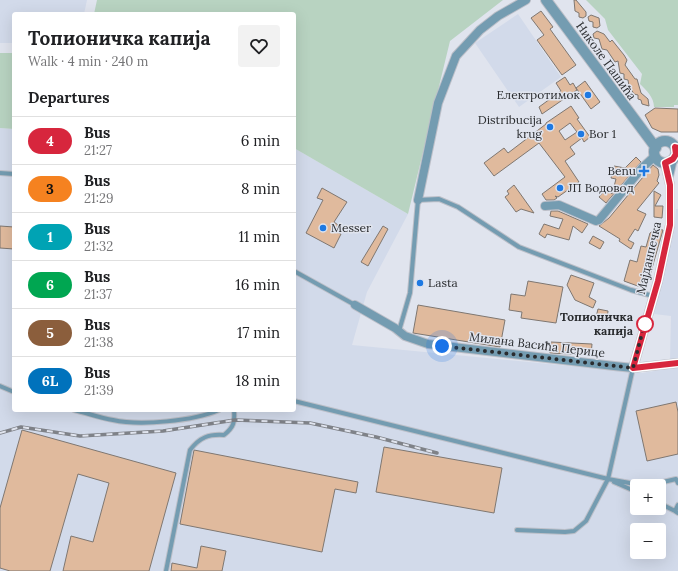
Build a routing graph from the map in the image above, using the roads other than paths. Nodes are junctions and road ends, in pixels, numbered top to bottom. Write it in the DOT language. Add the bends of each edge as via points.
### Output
graph roads {
  1 [pos="526,0"];
  2 [pos="546,0"];
  3 [pos="657,149"];
  4 [pos="674,155"];
  5 [pos="0,173"];
  6 [pos="12,174"];
  7 [pos="418,200"];
  8 [pos="545,206"];
  9 [pos="296,272"];
  10 [pos="653,296"];
  11 [pos="355,305"];
  12 [pos="399,331"];
  13 [pos="678,363"];
  14 [pos="633,368"];
  15 [pos="0,386"];
  16 [pos="12,391"];
  17 [pos="296,401"];
  18 [pos="81,412"];
  19 [pos="214,412"];
  20 [pos="234,412"];
  21 [pos="608,479"];
  22 [pos="677,480"];
  23 [pos="630,489"];
  24 [pos="678,505"];
  25 [pos="666,507"];
  26 [pos="676,512"];
  27 [pos="517,530"];
  28 [pos="166,571"];
  1 -- 7 [label="street" via="480,30 456,56 438,102"];
  2 -- 3 [label="street, Николе Пашића"];
  3 -- 4 [label="street" via="667,142"];
  3 -- 4 [label="street" via="659,161"];
  3 -- 8 [label="street" via="599,220 596,221 559,204"];
  4 -- 10 [label="street, Мајданпечка" via="669,176 670,225"];
  5 -- 6 [label="lane"];
  7 -- 10 [label="lane" via="439,199 458,207 519,247"];
  7 -- 12 [label="lane" via="410,293"];
  9 -- 11 [label="lane"];
  10 -- 14 [label="street, Мајданпечка"];
  11 -- 12 [label="street, Милана Васића Перице"];
  12 -- 14 [label="street, Милана Васића Перице" via="405,336 428,344"];
  13 -- 14 [label="street, Милана Васића Перице"];
  14 -- 21 [label="lane"];
  15 -- 16 [label="lane"];
  17 -- 21 [label="lane"];
  18 -- 19 [label="lane" via="114,421 141,423"];
  20 -- 28 [label="lane" via="232,429 224,435 214,434 201,438 190,450"];
  21 -- 22 [label="lane" via="646,486"];
  21 -- 23 [label="lane"];
  21 -- 27 [label="lane" via="586,521 574,530"];
  24 -- 26 [label="lane"];
  25 -- 26 [label="lane"];
}
